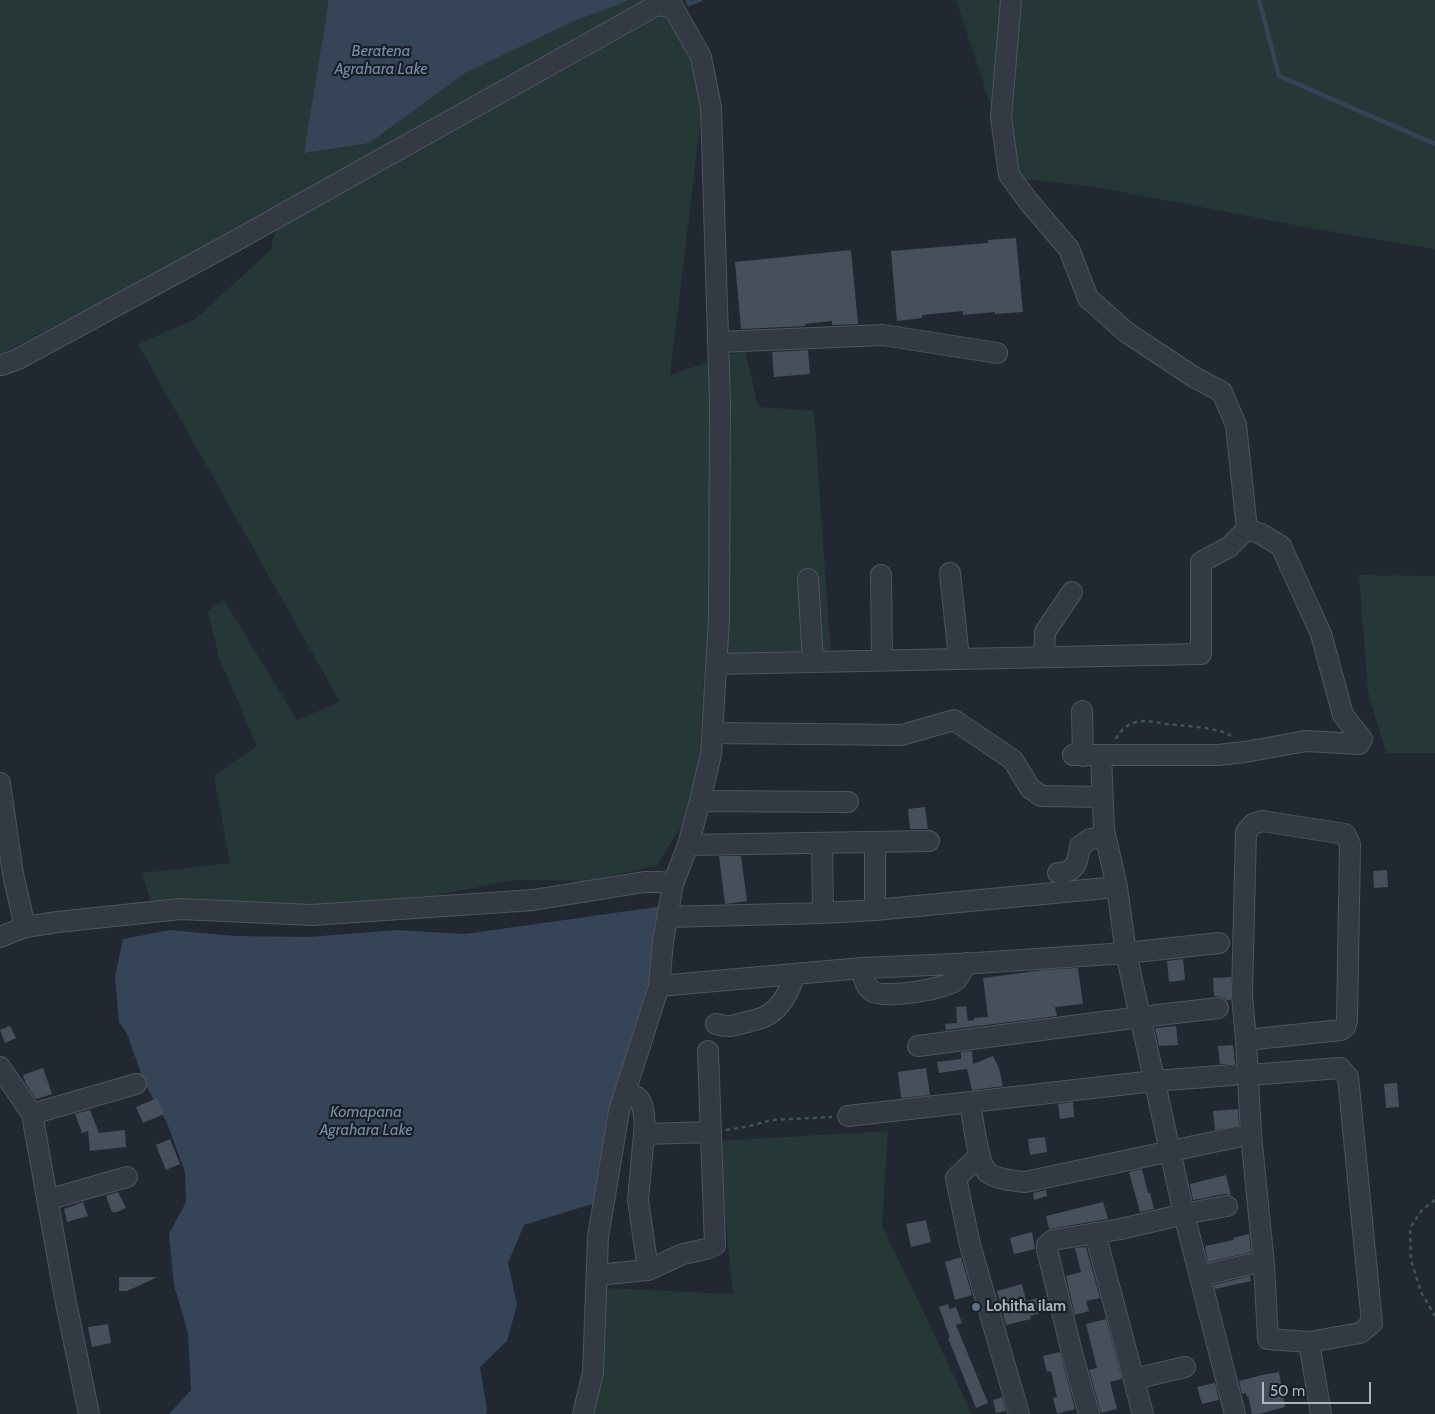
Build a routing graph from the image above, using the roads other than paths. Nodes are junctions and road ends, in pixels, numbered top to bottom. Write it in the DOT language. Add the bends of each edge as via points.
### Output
graph roads {
  1 [pos="1011,0"];
  2 [pos="719,342"];
  3 [pos="997,353"];
  4 [pos="0,365"];
  5 [pos="1247,529"];
  6 [pos="950,573"];
  7 [pos="881,575"];
  8 [pos="808,580"];
  9 [pos="1072,592"];
  10 [pos="1044,656"];
  11 [pos="959,658"];
  12 [pos="882,660"];
  13 [pos="813,662"];
  14 [pos="716,664"];
  15 [pos="1082,711"];
  16 [pos="712,733"];
  17 [pos="1092,755"];
  18 [pos="0,783"];
  19 [pos="1102,797"];
  20 [pos="700,801"];
  21 [pos="848,802"];
  22 [pos="1105,836"];
  23 [pos="929,841"];
  24 [pos="875,842"];
  25 [pos="822,844"];
  26 [pos="688,845"];
  27 [pos="1058,873"];
  28 [pos="673,884"];
  29 [pos="1117,887"];
  30 [pos="875,910"];
  31 [pos="823,913"];
  32 [pos="667,917"];
  33 [pos="25,927"];
  34 [pos="0,937"];
  35 [pos="1219,943"];
  36 [pos="1126,953"];
  37 [pos="966,963"];
  38 [pos="862,968"];
  39 [pos="794,974"];
  40 [pos="659,986"];
  41 [pos="1218,1008"];
  42 [pos="1141,1017"];
  43 [pos="716,1024"];
  44 [pos="1246,1040"];
  45 [pos="918,1046"];
  46 [pos="708,1051"];
  47 [pos="0,1067"];
  48 [pos="1240,1076"];
  49 [pos="1154,1081"];
  50 [pos="136,1084"];
  51 [pos="624,1095"];
  52 [pos="970,1102"];
  53 [pos="32,1114"];
  54 [pos="848,1116"];
  55 [pos="710,1132"];
  56 [pos="644,1134"];
  57 [pos="1237,1137"];
  58 [pos="1169,1151"];
  59 [pos="980,1156"];
  60 [pos="641,1171"];
  61 [pos="609,1172"];
  62 [pos="127,1177"];
  63 [pos="47,1200"];
  64 [pos="1227,1206"];
  65 [pos="1184,1214"];
  66 [pos="1095,1233"];
  67 [pos="1250,1264"];
  68 [pos="648,1270"];
  69 [pos="597,1275"];
  70 [pos="1200,1276"];
  71 [pos="1308,1342"];
  72 [pos="1185,1367"];
  73 [pos="1134,1380"];
  74 [pos="89,1414"];
  75 [pos="583,1414"];
  76 [pos="1019,1414"];
  77 [pos="1090,1414"];
  78 [pos="1143,1414"];
  79 [pos="1236,1414"];
  80 [pos="1321,1414"];
  1 -- 5 [label="street" via="1001,117 1009,175 1069,249 1088,298 1126,332 1222,392 1236,425"];
  2 -- 3 [label="street" via="883,335"];
  2 -- 4 [label="street" via="711,107 701,57 673,7 657,5 218,251 18,359"];
  2 -- 14 [label="street" via="719,617"];
  5 -- 10 [label="street" via="1229,547 1201,562 1201,654"];
  5 -- 17 [label="street" via="1281,546 1321,634 1344,715 1362,739 1359,744 1306,741 1218,755"];
  6 -- 11 [label="street"];
  7 -- 12 [label="street"];
  8 -- 13 [label="street"];
  9 -- 10 [label="street" via="1045,632"];
  10 -- 11 [label="street"];
  11 -- 12 [label="street"];
  12 -- 13 [label="street"];
  13 -- 14 [label="street"];
  14 -- 16 [label="street"];
  15 -- 17 [label="street"];
  16 -- 19 [label="street" via="902,736 954,720 1013,760 1030,788 1041,796"];
  16 -- 20 [label="street" via="711,754"];
  17 -- 19 [label="street"];
  18 -- 33 [label="street" via="13,874"];
  19 -- 22 [label="street"];
  20 -- 21 [label="street"];
  20 -- 26 [label="street"];
  22 -- 27 [label="street" via="1090,838 1080,846 1079,858 1073,869"];
  22 -- 29 [label="street"];
  23 -- 24 [label="street"];
  24 -- 25 [label="street"];
  24 -- 30 [label="street"];
  25 -- 26 [label="street"];
  25 -- 31 [label="street"];
  26 -- 28 [label="street"];
  28 -- 32 [label="street"];
  28 -- 33 [label="street" via="644,882 533,900 312,915 180,909"];
  29 -- 30 [label="street"];
  29 -- 36 [label="street"];
  30 -- 31 [label="street"];
  31 -- 32 [label="street"];
  32 -- 40 [label="street"];
  33 -- 34 [label="street"];
  35 -- 36 [label="street"];
  36 -- 37 [label="street"];
  36 -- 42 [label="street"];
  37 -- 38 [label="street"];
  37 -- 38 [label="street" via="956,980 944,986 890,994 873,992 865,984"];
  38 -- 39 [label="street"];
  39 -- 40 [label="street"];
  39 -- 43 [label="street" via="785,997 765,1017 728,1027"];
  40 -- 51 [label="street"];
  41 -- 42 [label="street"];
  42 -- 45 [label="street"];
  42 -- 49 [label="street"];
  44 -- 44 [label="street" via="1345,1027 1350,844 1345,834 1262,821 1246,832 1242,995"];
  44 -- 48 [label="street"];
  46 -- 55 [label="street"];
  47 -- 53 [label="street"];
  48 -- 49 [label="street"];
  48 -- 71 [label="street" via="1251,1134 1268,1340"];
  48 -- 71 [label="street" via="1340,1068 1348,1077 1372,1323 1360,1333"];
  49 -- 52 [label="street"];
  49 -- 58 [label="street"];
  50 -- 53 [label="street"];
  51 -- 56 [label="street" via="636,1097 641,1102"];
  51 -- 61 [label="street"];
  52 -- 54 [label="street"];
  52 -- 59 [label="street"];
  53 -- 63 [label="street"];
  55 -- 56 [label="street"];
  55 -- 68 [label="street" via="715,1245 683,1254"];
  56 -- 60 [label="street"];
  57 -- 58 [label="street"];
  58 -- 59 [label="street" via="1026,1182 1005,1180 987,1172"];
  58 -- 65 [label="street"];
  59 -- 76 [label="street" via="956,1178 970,1245"];
  60 -- 61 [label="street"];
  60 -- 68 [label="street" via="638,1200"];
  61 -- 69 [label="street" via="598,1237"];
  62 -- 63 [label="street"];
  63 -- 74 [label="street"];
  64 -- 65 [label="street"];
  65 -- 66 [label="street"];
  65 -- 70 [label="street"];
  66 -- 73 [label="street"];
  66 -- 77 [label="street" via="1053,1240 1047,1245"];
  67 -- 70 [label="street"];
  68 -- 69 [label="street"];
  69 -- 75 [label="street" via="592,1373"];
  70 -- 79 [label="street"];
  71 -- 80 [label="street"];
  72 -- 73 [label="street"];
  73 -- 78 [label="street"];
}
